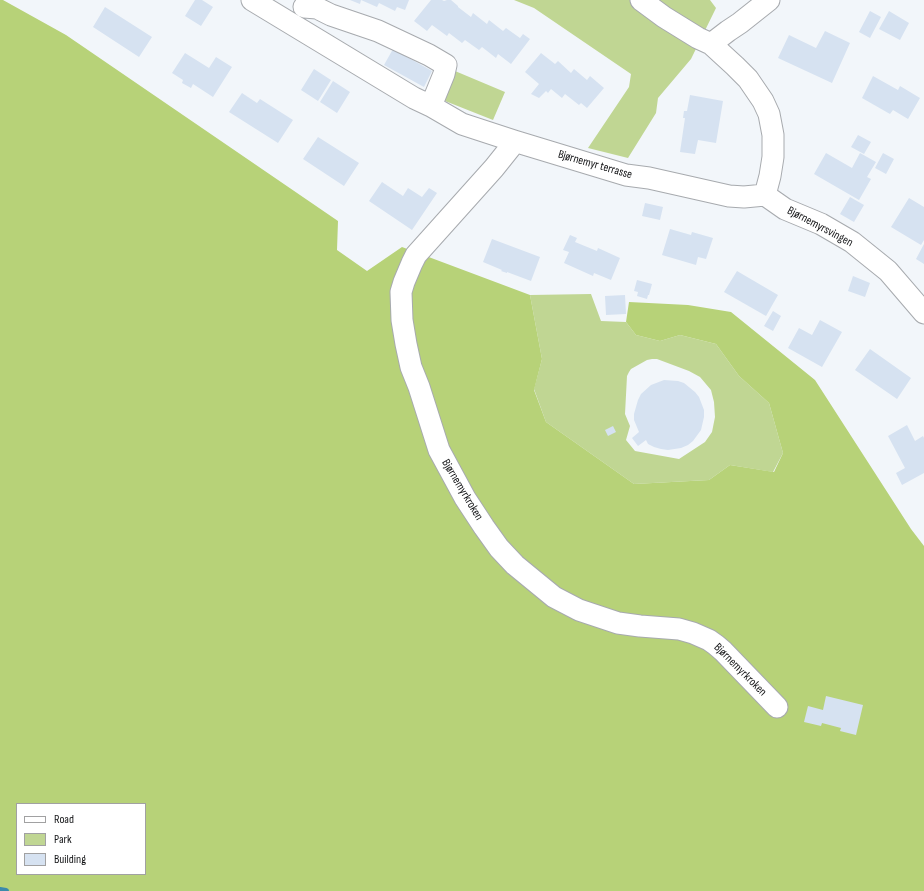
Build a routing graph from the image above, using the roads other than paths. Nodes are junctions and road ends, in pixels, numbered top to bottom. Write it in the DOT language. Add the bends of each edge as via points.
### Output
graph roads {
  1 [pos="252,0"];
  2 [pos="641,0"];
  3 [pos="768,0"];
  4 [pos="302,3"];
  5 [pos="302,30"];
  6 [pos="711,44"];
  7 [pos="431,106"];
  8 [pos="514,141"];
  9 [pos="765,195"];
  10 [pos="924,312"];
  11 [pos="777,707"];
  1 -- 5 [label="street, Bjørnemyr terrasse"];
  2 -- 6 [label="street" via="681,28"];
  3 -- 6 [label="street"];
  4 -- 5 [label="street" via="306,19"];
  4 -- 7 [label="street" via="378,31 446,65"];
  5 -- 7 [label="street, Bjørnemyr terrasse"];
  6 -- 9 [label="street" via="748,79 769,114 773,135 773,157"];
  7 -- 8 [label="street, Bjørnemyr terrasse" via="462,124"];
  8 -- 9 [label="street, Bjørnemyr terrasse" via="626,175 729,196"];
  8 -- 11 [label="street, Bjørnemyrkroken" via="494,168 416,255 401,292 402,320 411,367 420,387 439,450 466,498 499,548 515,565 554,597 579,610 618,623 679,630 709,640"];
  9 -- 10 [label="street, Bjørnemyrsvingen" via="785,209 821,224 852,242 888,271"];
}
